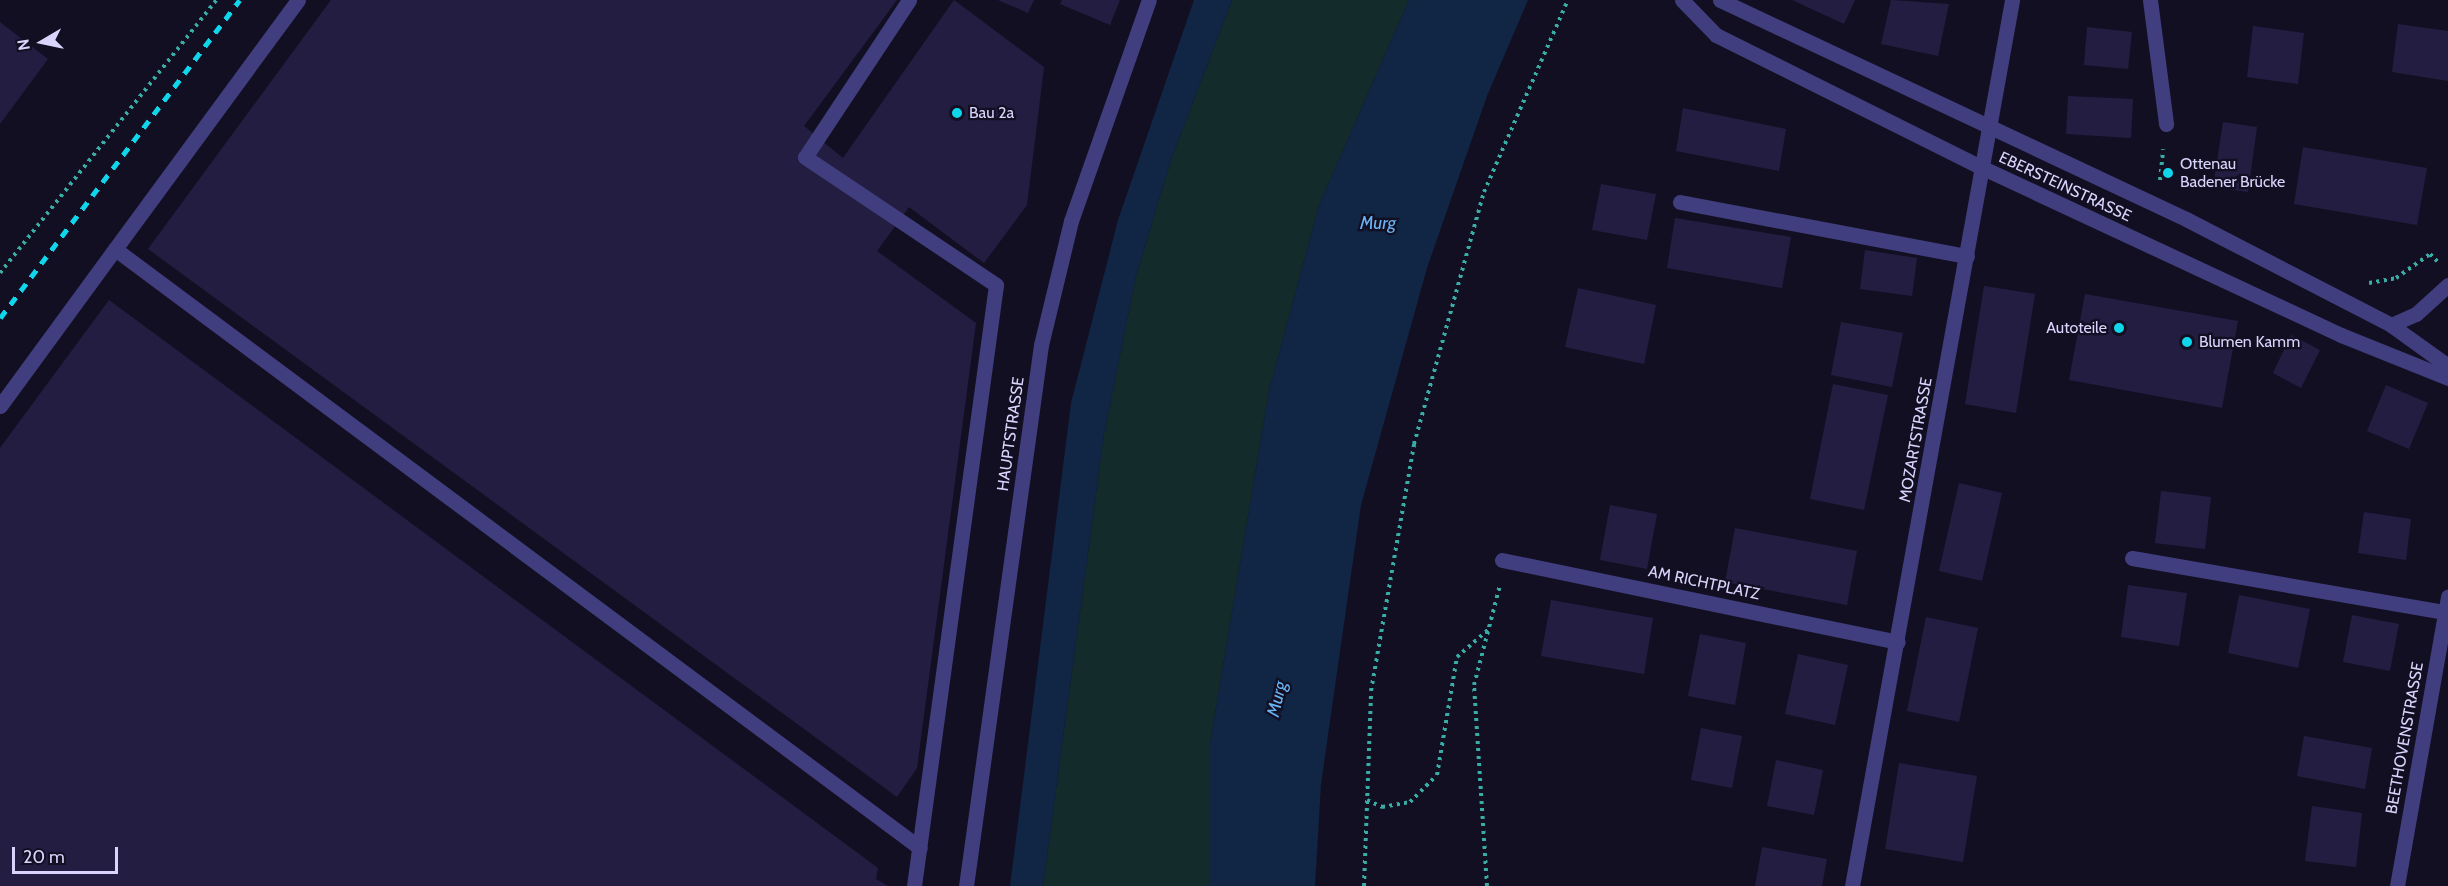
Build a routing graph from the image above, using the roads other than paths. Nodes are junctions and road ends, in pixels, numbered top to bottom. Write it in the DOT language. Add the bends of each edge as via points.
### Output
graph roads {
  1 [pos="298,0"];
  2 [pos="909,0"];
  3 [pos="1149,0"];
  4 [pos="1682,0"];
  5 [pos="1720,0"];
  6 [pos="2012,0"];
  7 [pos="2150,0"];
  8 [pos="2166,124"];
  9 [pos="1990,126"];
  10 [pos="1983,168"];
  11 [pos="1680,202"];
  12 [pos="116,249"];
  13 [pos="1967,256"];
  14 [pos="2448,285"];
  15 [pos="2391,325"];
  16 [pos="2448,366"];
  17 [pos="2448,378"];
  18 [pos="0,406"];
  19 [pos="2132,558"];
  20 [pos="1502,560"];
  21 [pos="2448,596"];
  22 [pos="2445,612"];
  23 [pos="1898,642"];
  24 [pos="920,848"];
  25 [pos="914,886"];
  26 [pos="966,886"];
  27 [pos="1852,886"];
  28 [pos="2397,886"];
  1 -- 12 [label="street"];
  2 -- 24 [label="street" via="805,158 996,285"];
  3 -- 26 [label="street, HAUPTSTRASSE" via="1071,221 1041,345"];
  4 -- 10 [label="street, EBERSTEINSTRASSE" via="1716,35"];
  5 -- 9 [label="street, EBERSTEINSTRASSE"];
  6 -- 9 [label="street, MOZARTSTRASSE"];
  7 -- 8 [label="street"];
  9 -- 10 [label="street, MOZARTSTRASSE"];
  9 -- 15 [label="street, EBERSTEINSTRASSE"];
  10 -- 13 [label="street, MOZARTSTRASSE"];
  10 -- 17 [label="street, EBERSTEINSTRASSE" via="2341,335"];
  11 -- 13 [label="street"];
  12 -- 18 [label="street"];
  12 -- 24 [label="street"];
  13 -- 23 [label="street, MOZARTSTRASSE"];
  14 -- 15 [label="street" via="2416,314"];
  15 -- 16 [label="street, EBERSTEINSTRASSE"];
  19 -- 22 [label="street"];
  20 -- 23 [label="street, AM RICHTPLATZ"];
  21 -- 22 [label="street, BEETHOVENSTRASSE"];
  22 -- 28 [label="street, BEETHOVENSTRASSE"];
  23 -- 27 [label="street, MOZARTSTRASSE"];
  24 -- 25 [label="street"];
}
